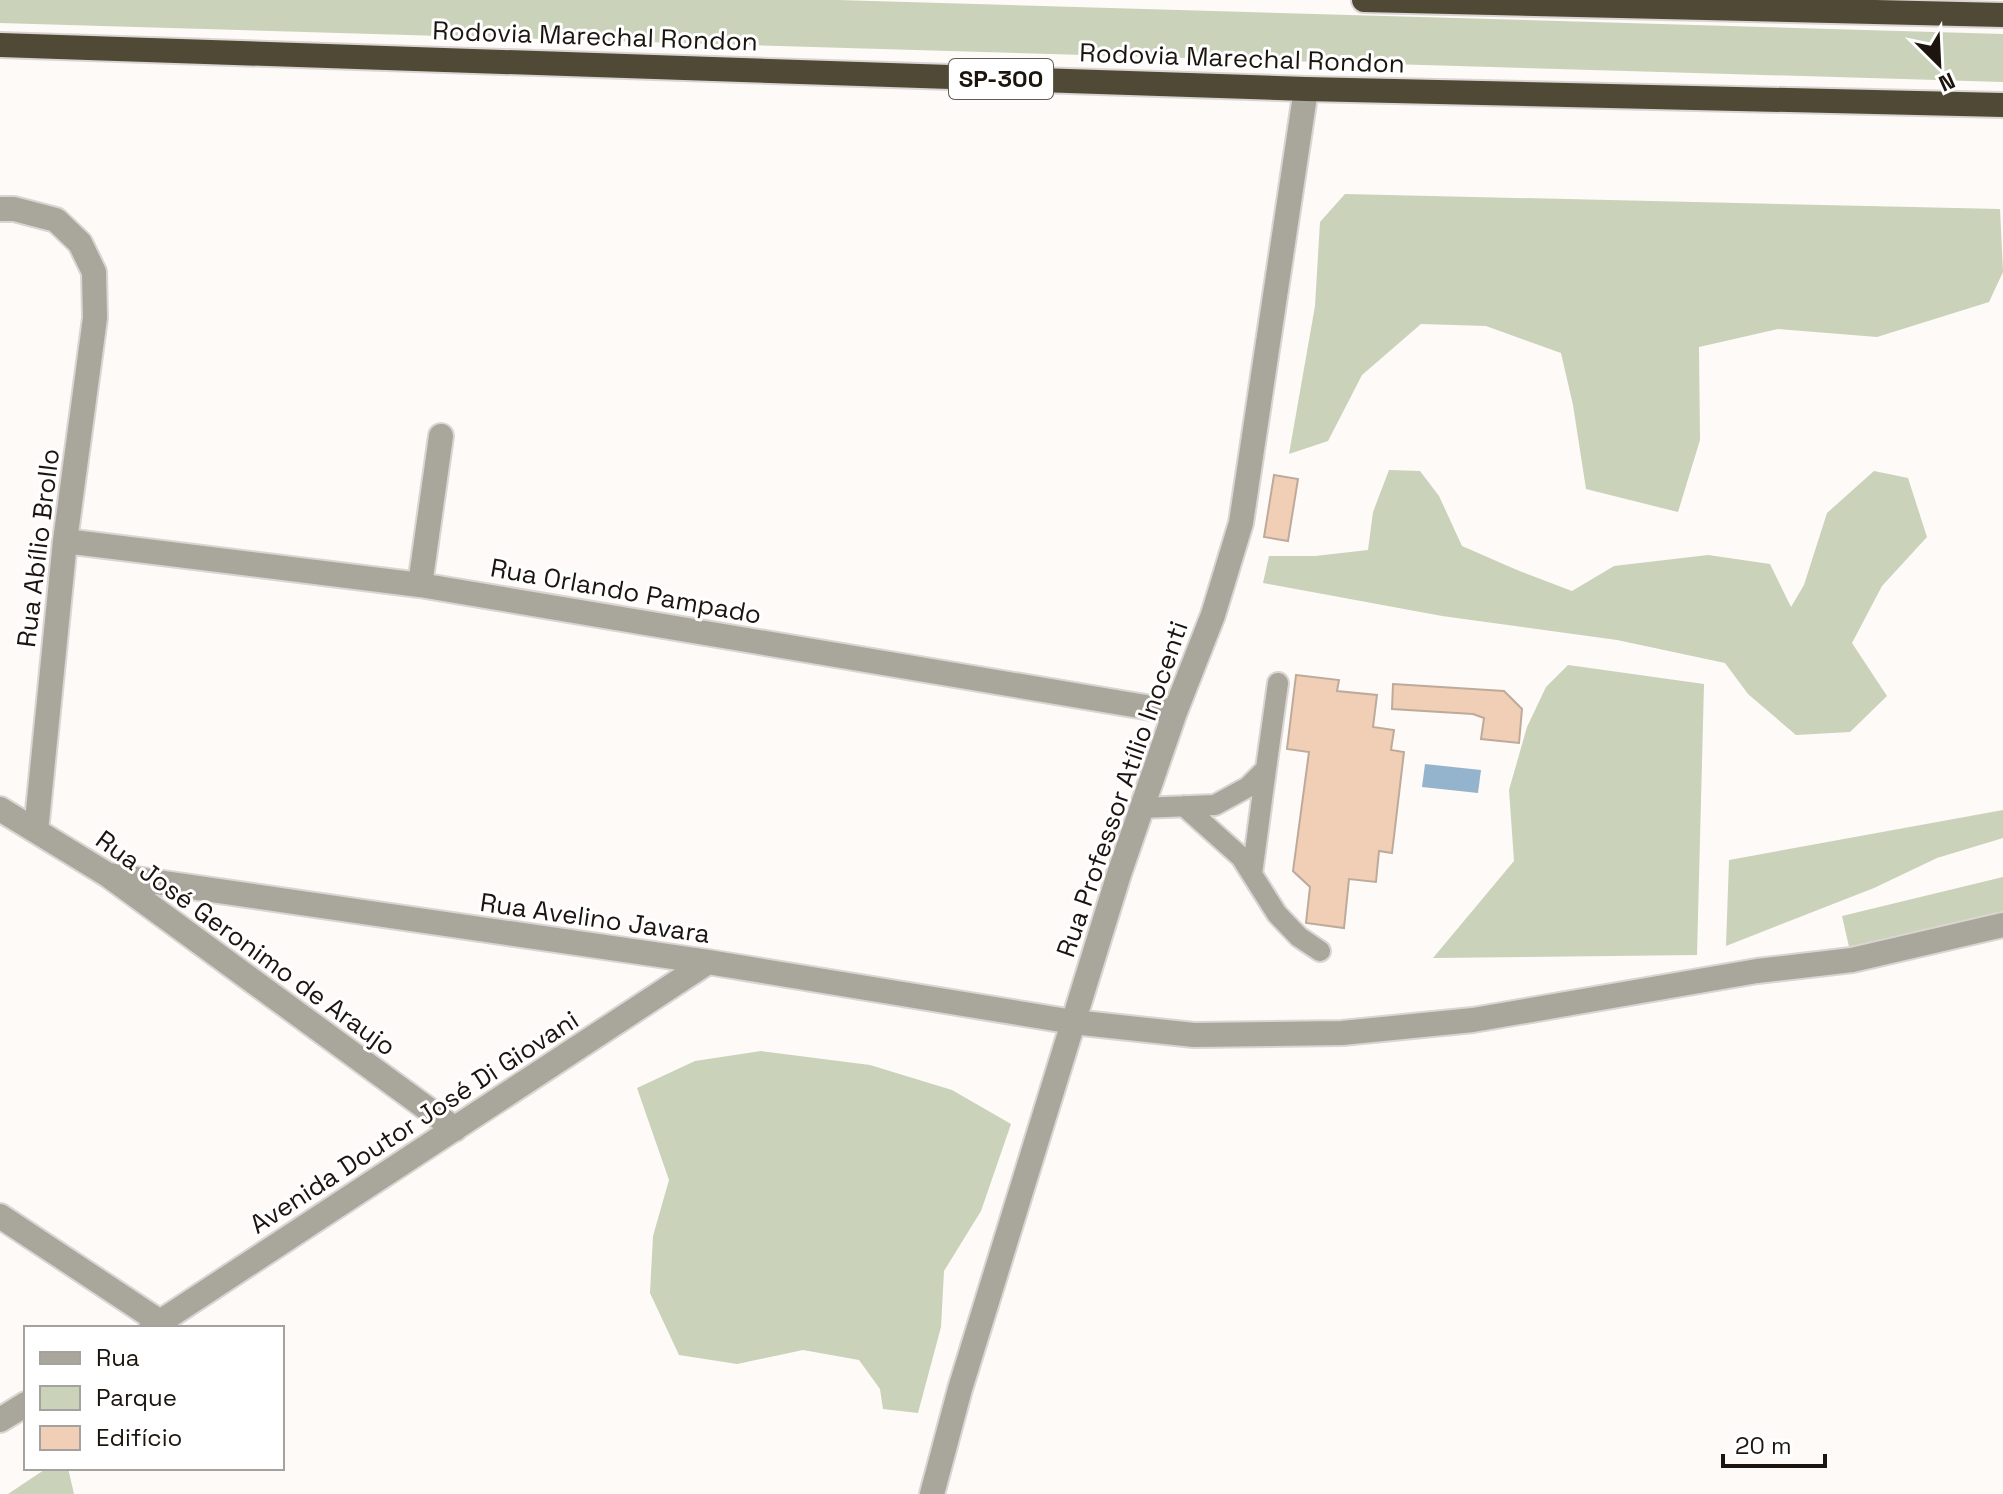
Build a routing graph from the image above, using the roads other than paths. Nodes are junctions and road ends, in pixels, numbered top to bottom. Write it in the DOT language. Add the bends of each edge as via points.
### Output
graph roads {
  1 [pos="1364,0"];
  2 [pos="2003,15"];
  3 [pos="0,45"];
  4 [pos="1306,89"];
  5 [pos="2003,105"];
  6 [pos="0,209"];
  7 [pos="441,436"];
  8 [pos="65,541"];
  9 [pos="420,585"];
  10 [pos="1278,683"];
  11 [pos="1175,712"];
  12 [pos="1266,769"];
  13 [pos="1184,806"];
  14 [pos="1141,808"];
  15 [pos="0,809"];
  16 [pos="36,831"];
  17 [pos="1252,874"];
  18 [pos="108,875"];
  19 [pos="2003,925"];
  20 [pos="1320,951"];
  21 [pos="708,962"];
  22 [pos="1073,1022"];
  23 [pos="455,1129"];
  24 [pos="0,1216"];
  25 [pos="156,1325"];
  26 [pos="24,1405"];
  27 [pos="0,1420"];
  28 [pos="932,1494"];
  1 -- 2 [label="highway"];
  3 -- 4 [label="highway, Rodovia Marechal Rondon / SP-300"];
  4 -- 5 [label="highway, Rodovia Marechal Rondon / SP-300"];
  4 -- 11 [label="street, Rua Professor Atílio Inocenti" via="1241,523"];
  6 -- 8 [label="street, Rua Abílio Brollo" via="56,220 80,243 94,272 95,318"];
  7 -- 9 [label="street"];
  8 -- 9 [label="street, Rua Orlando Pampado"];
  8 -- 16 [label="street, Rua Abílio Brollo"];
  9 -- 11 [label="street, Rua Orlando Pampado"];
  10 -- 12 [label="lane"];
  11 -- 14 [label="street, Rua Professor Atílio Inocenti"];
  12 -- 13 [label="lane" via="1248,787 1215,805"];
  12 -- 17 [label="lane"];
  13 -- 14 [label="lane"];
  13 -- 17 [label="lane" via="1241,857"];
  14 -- 22 [label="street, Rua Professor Atílio Inocenti"];
  15 -- 16 [label="street, Rua José Geronimo de Araujo"];
  16 -- 18 [label="street, Rua José Geronimo de Araujo"];
  17 -- 20 [label="lane" via="1277,914"];
  18 -- 21 [label="street, Rua Avelino Javara"];
  18 -- 23 [label="street, Rua José Geronimo de Araujo"];
  19 -- 22 [label="street, Rua Avelino Javara" via="1852,960 1473,1020 1342,1033 1194,1035"];
  21 -- 22 [label="street, Rua Avelino Javara"];
  21 -- 23 [label="street, Avenida Doutor José Di Giovani"];
  22 -- 28 [label="street, Rua Professor Atílio Inocenti"];
  23 -- 25 [label="street, Avenida Doutor José Di Giovani"];
  24 -- 25 [label="street"];
  26 -- 27 [label="street"];
}
